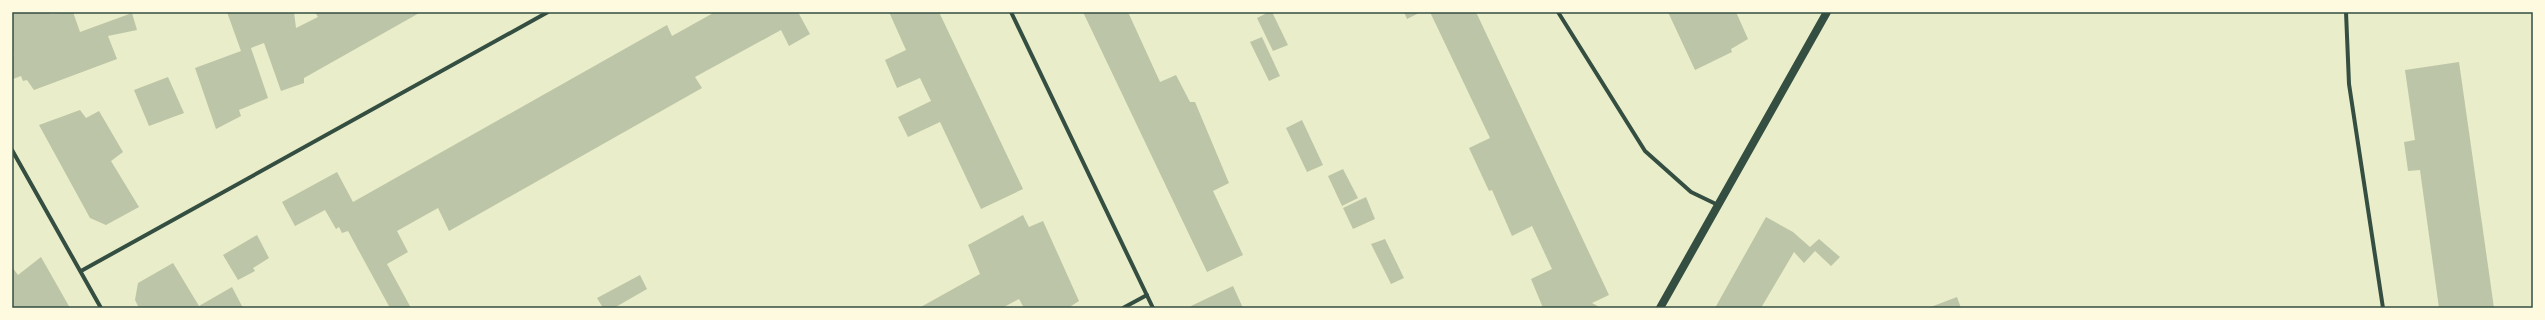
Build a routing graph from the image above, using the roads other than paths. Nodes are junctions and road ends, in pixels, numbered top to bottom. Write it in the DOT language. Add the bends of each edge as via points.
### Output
graph roads {
  1 [pos="548,12"];
  2 [pos="1011,12"];
  3 [pos="1558,12"];
  4 [pos="1827,12"];
  5 [pos="2346,12"];
  6 [pos="12,150"];
  7 [pos="1719,206"];
  8 [pos="80,271"];
  9 [pos="1147,295"];
  10 [pos="101,308"];
  11 [pos="1123,308"];
  12 [pos="1153,308"];
  13 [pos="1660,308"];
  14 [pos="2383,308"];
  1 -- 8 [label="street"];
  2 -- 9 [label="street"];
  3 -- 7 [label="street" via="1645,151 1691,192"];
  4 -- 7 [label="main road"];
  5 -- 14 [label="street" via="2349,84"];
  6 -- 8 [label="street"];
  7 -- 13 [label="main road"];
  8 -- 10 [label="street"];
  9 -- 11 [label="street"];
  9 -- 12 [label="street"];
}
